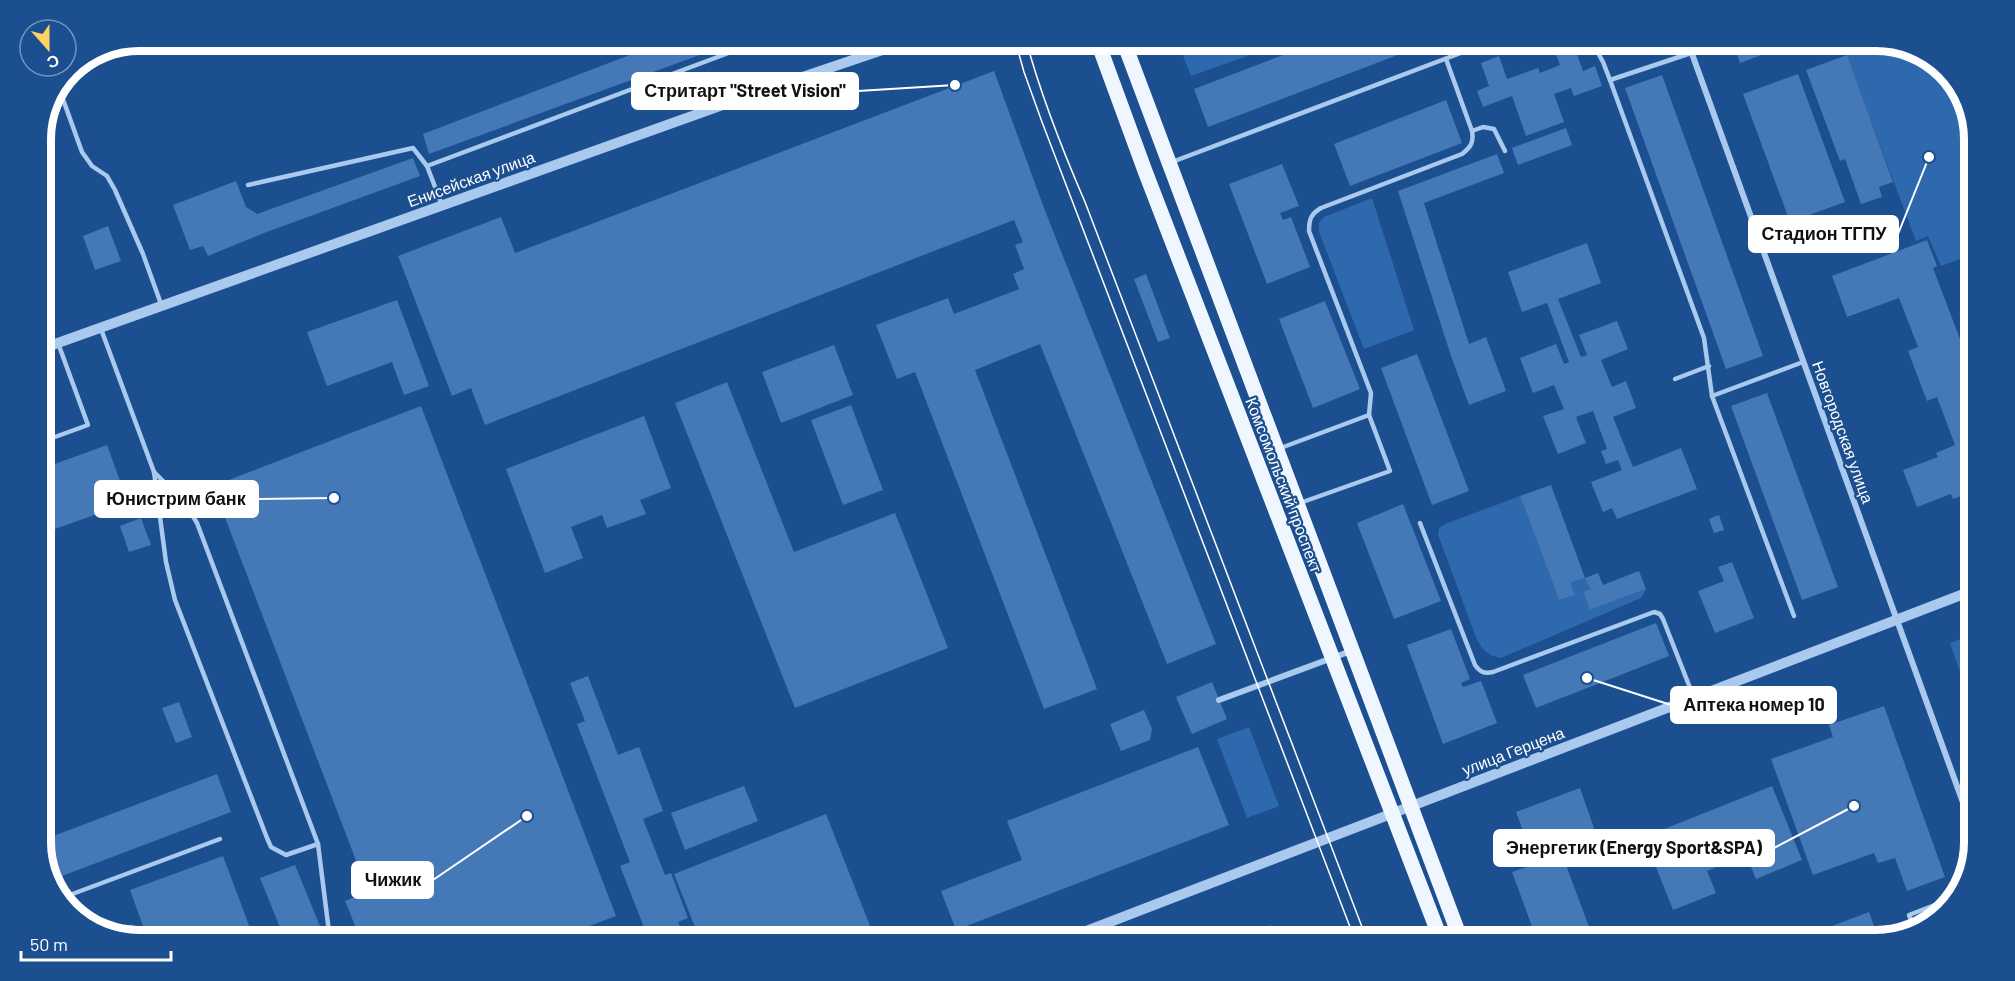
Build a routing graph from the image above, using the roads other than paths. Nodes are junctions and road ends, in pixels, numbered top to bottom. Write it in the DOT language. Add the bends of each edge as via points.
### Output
graph roads {
  1 [pos="734,51"];
  2 [pos="879,51"];
  3 [pos="1101,51"];
  4 [pos="1127,51"];
  5 [pos="1467,51"];
  6 [pos="1598,51"];
  7 [pos="1691,53"];
  8 [pos="1446,59"];
  9 [pos="1610,80"];
  10 [pos="62,97"];
  11 [pos="1472,130"];
  12 [pos="1504,151"];
  13 [pos="1169,164"];
  14 [pos="427,166"];
  15 [pos="248,185"];
  16 [pos="442,205"];
  17 [pos="162,305"];
  18 [pos="100,327"];
  19 [pos="58,343"];
  20 [pos="51,345"];
  21 [pos="1803,362"];
  22 [pos="1709,366"];
  23 [pos="1675,379"];
  24 [pos="1712,396"];
  25 [pos="1370,415"];
  26 [pos="51,438"];
  27 [pos="1278,449"];
  28 [pos="154,472"];
  29 [pos="1298,504"];
  30 [pos="1420,523"];
  31 [pos="1964,594"];
  32 [pos="1794,616"];
  33 [pos="1896,620"];
  34 [pos="1351,651"];
  35 [pos="1332,658"];
  36 [pos="1694,698"];
  37 [pos="1219,700"];
  38 [pos="1964,806"];
  39 [pos="1410,807"];
  40 [pos="1392,814"];
  41 [pos="220,839"];
  42 [pos="318,844"];
  43 [pos="69,895"];
  44 [pos="1938,904"];
  45 [pos="1912,922"];
  46 [pos="329,930"];
  47 [pos="1104,930"];
  48 [pos="1437,930"];
  49 [pos="1457,930"];
  1 -- 14 [label="lane"];
  2 -- 16 [label="street, Енисейская улица"];
  3 -- 35 [label="main road, Комсомольский проспект"];
  4 -- 13 [label="main road, Комсомольский проспект"];
  5 -- 8 [label="lane"];
  6 -- 9 [label="lane"];
  7 -- 9 [label="lane"];
  7 -- 21 [label="street, Новгородская улица"];
  8 -- 11 [label="lane"];
  8 -- 13 [label="lane"];
  9 -- 22 [label="lane" via="1704,338"];
  10 -- 17 [label="lane" via="82,152 92,166 107,176 115,190"];
  11 -- 12 [label="lane" via="1494,129"];
  11 -- 25 [label="lane" via="1471,147 1462,154 1321,208 1309,221 1309,231 1371,393"];
  13 -- 27 [label="main road, Комсомольский проспект"];
  14 -- 15 [label="lane" via="413,148"];
  14 -- 16 [label="lane"];
  16 -- 17 [label="street, Енисейская улица"];
  17 -- 18 [label="street, Енисейская улица"];
  18 -- 19 [label="street, Енисейская улица"];
  18 -- 28 [label="lane"];
  19 -- 20 [label="street, Енисейская улица"];
  19 -- 26 [label="lane" via="88,425"];
  21 -- 24 [label="lane"];
  21 -- 33 [label="street, Новгородская улица"];
  22 -- 23 [label="lane"];
  22 -- 24 [label="lane"];
  24 -- 32 [label="lane"];
  25 -- 27 [label="lane"];
  25 -- 29 [label="lane" via="1390,471"];
  27 -- 29 [label="main road, Комсомольский проспект"];
  28 -- 42 [label="lane" via="185,503 197,523"];
  28 -- 42 [label="lane" via="175,600 267,838 286,855"];
  29 -- 34 [label="main road, Комсомольский проспект"];
  30 -- 36 [label="lane" via="1479,671 1493,672 1654,612 1663,619"];
  31 -- 33 [label="street, улица Герцена"];
  33 -- 36 [label="street, улица Герцена"];
  33 -- 38 [label="street, Новгородская улица"];
  34 -- 35 [label="street"];
  34 -- 39 [label="main road, Комсомольский проспект"];
  35 -- 37 [label="street"];
  35 -- 40 [label="main road, Комсомольский проспект"];
  36 -- 39 [label="street, улица Герцена"];
  39 -- 40 [label="street, улица Герцена"];
  39 -- 49 [label="main road, Комсомольский проспект"];
  40 -- 47 [label="street, улица Герцена"];
  40 -- 48 [label="main road, Комсомольский проспект"];
  41 -- 43 [label="lane"];
  42 -- 46 [label="lane"];
  44 -- 45 [label="lane" via="1909,915"];
}
